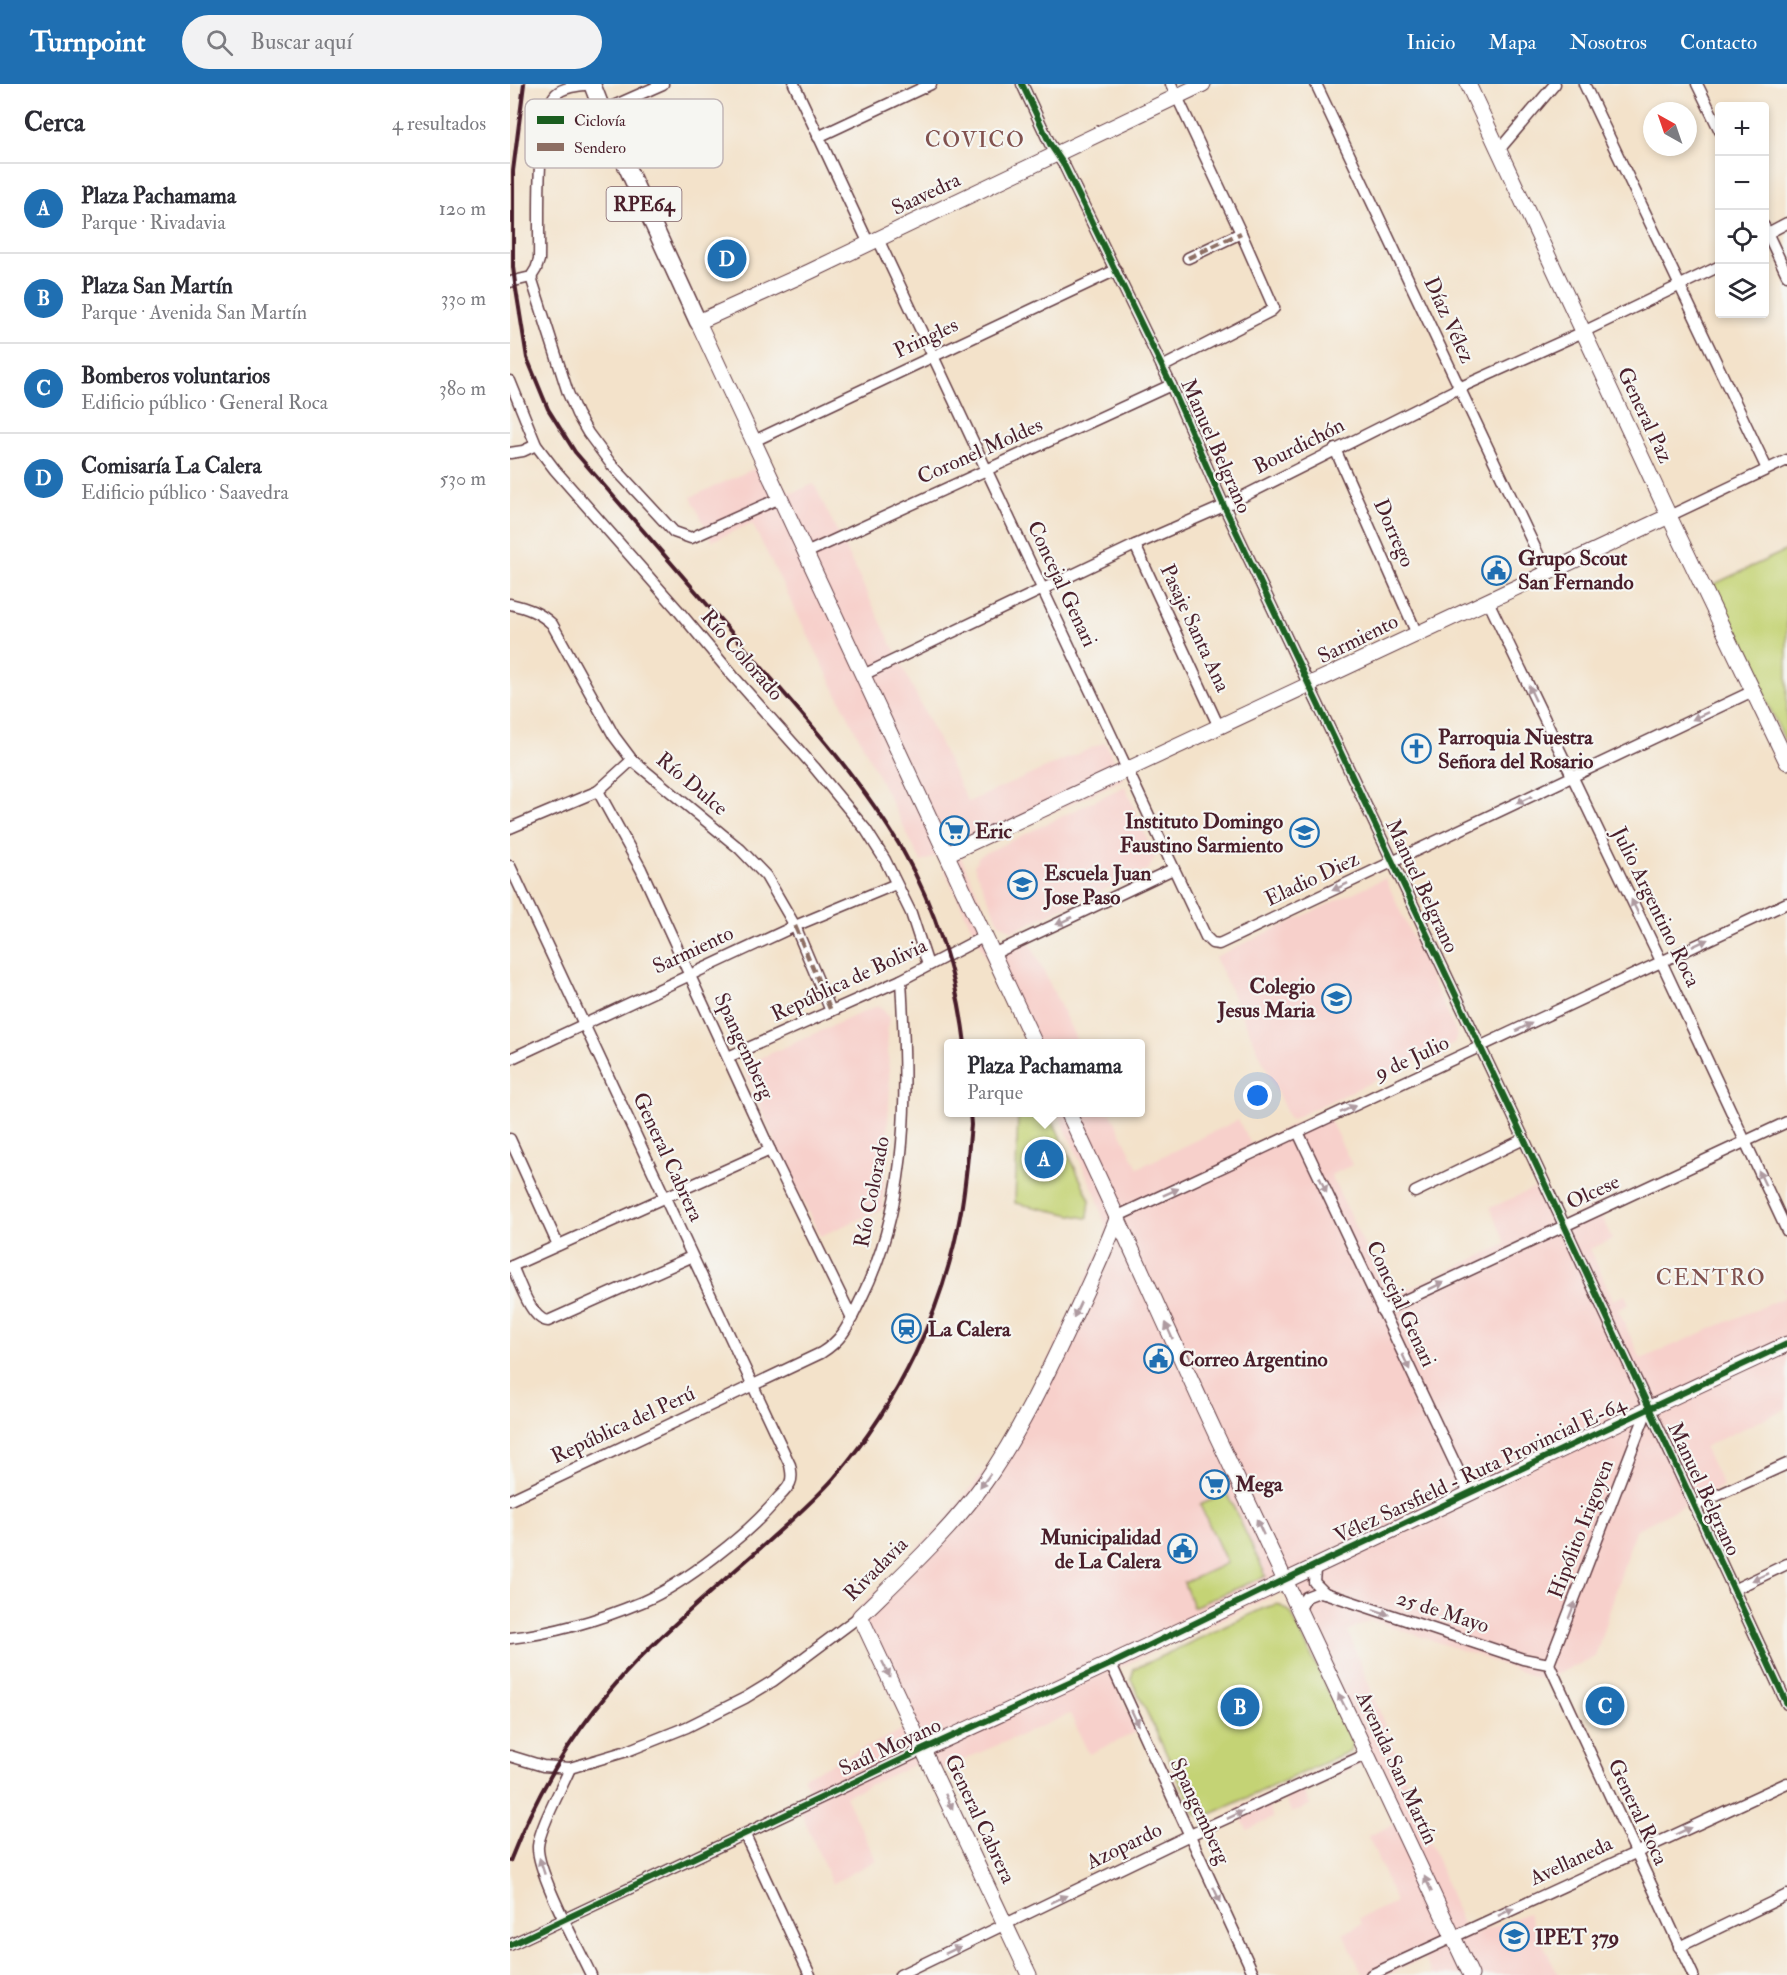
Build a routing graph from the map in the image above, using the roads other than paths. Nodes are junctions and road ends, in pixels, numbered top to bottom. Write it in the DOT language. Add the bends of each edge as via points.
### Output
graph roads {
  1 [pos="592,84"];
  2 [pos="794,84"];
  3 [pos="931,84"];
  4 [pos="1022,84"];
  5 [pos="1203,84"];
  6 [pos="1316,84"];
  7 [pos="1468,84"];
  8 [pos="1555,84"];
  9 [pos="1584,84"];
  10 [pos="1697,84"];
  11 [pos="660,85"];
  12 [pos="1174,90"];
  13 [pos="553,99"];
  14 [pos="598,99"];
  15 [pos="629,99"];
  16 [pos="1715,122"];
  17 [pos="818,137"];
  18 [pos="1498,151"];
  19 [pos="1056,154"];
  20 [pos="541,168"];
  21 [pos="628,168"];
  22 [pos="1787,223"];
  23 [pos="1241,232"];
  24 [pos="1769,235"];
  25 [pos="1769,240"];
  26 [pos="874,242"];
  27 [pos="1188,258"];
  28 [pos="1715,268"];
  29 [pos="1116,270"];
  30 [pos="1787,275"];
  31 [pos="531,277"];
  32 [pos="510,282"];
  33 [pos="1679,286"];
  34 [pos="698,322"];
  35 [pos="1583,333"];
  36 [pos="934,356"];
  37 [pos="1162,367"];
  38 [pos="510,381"];
  39 [pos="1171,385"];
  40 [pos="1459,388"];
  41 [pos="754,441"];
  42 [pos="536,445"];
  43 [pos="1335,449"];
  44 [pos="510,453"];
  45 [pos="1787,460"];
  46 [pos="987,469"];
  47 [pos="1767,470"];
  48 [pos="780,498"];
  49 [pos="1224,506"];
  50 [pos="1669,516"];
  51 [pos="1135,545"];
  52 [pos="806,553"];
  53 [pos="1547,573"];
  54 [pos="1044,589"];
  55 [pos="1488,601"];
  56 [pos="510,604"];
  57 [pos="1418,634"];
  58 [pos="863,675"];
  59 [pos="1310,685"];
  60 [pos="1753,691"];
  61 [pos="1219,727"];
  62 [pos="632,760"];
  63 [pos="1787,762"];
  64 [pos="1127,771"];
  65 [pos="1572,778"];
  66 [pos="598,791"];
  67 [pos="510,828"];
  68 [pos="947,854"];
  69 [pos="1393,862"];
  70 [pos="510,866"];
  71 [pos="1173,869"];
  72 [pos="896,885"];
  73 [pos="1787,903"];
  74 [pos="795,926"];
  75 [pos="985,936"];
  76 [pos="1212,943"];
  77 [pos="993,954"];
  78 [pos="1661,962"];
  79 [pos="928,966"];
  80 [pos="690,975"];
  81 [pos="901,980"];
  82 [pos="831,1011"];
  83 [pos="584,1024"];
  84 [pos="1033,1039"];
  85 [pos="1480,1048"];
  86 [pos="728,1057"];
  87 [pos="510,1059"];
  88 [pos="1070,1117"];
  89 [pos="1787,1122"];
  90 [pos="1298,1132"];
  91 [pos="510,1139"];
  92 [pos="1524,1139"];
  93 [pos="1745,1142"];
  94 [pos="770,1150"];
  95 [pos="1415,1192"];
  96 [pos="664,1197"];
  97 [pos="1118,1216"];
  98 [pos="1564,1227"];
  99 [pos="1787,1231"];
  100 [pos="558,1245"];
  101 [pos="692,1257"];
  102 [pos="1102,1257"];
  103 [pos="1137,1260"];
  104 [pos="511,1267"];
  105 [pos="1382,1311"];
  106 [pos="852,1318"];
  107 [pos="1787,1344"];
  108 [pos="752,1386"];
  109 [pos="1648,1408"];
  110 [pos="1787,1464"];
  111 [pos="1468,1493"];
  112 [pos="510,1500"];
  113 [pos="1694,1506"];
  114 [pos="1321,1564"];
  115 [pos="1787,1564"];
  116 [pos="1284,1580"];
  117 [pos="1733,1590"];
  118 [pos="1325,1593"];
  119 [pos="860,1616"];
  120 [pos="1301,1616"];
  121 [pos="510,1638"];
  122 [pos="1111,1664"];
  123 [pos="1550,1664"];
  124 [pos="1787,1704"];
  125 [pos="924,1749"];
  126 [pos="1367,1754"];
  127 [pos="510,1756"];
  128 [pos="570,1768"];
  129 [pos="1787,1783"];
  130 [pos="745,1835"];
  131 [pos="1190,1836"];
  132 [pos="1636,1853"];
  133 [pos="1787,1895"];
  134 [pos="565,1920"];
  135 [pos="1005,1923"];
  136 [pos="1453,1937"];
  137 [pos="510,1946"];
  138 [pos="1679,1947"];
  139 [pos="591,1975"];
  140 [pos="810,1975"];
  141 [pos="900,1975"];
  142 [pos="1029,1975"];
  143 [pos="1254,1975"];
  144 [pos="1371,1975"];
  145 [pos="1471,1975"];
  146 [pos="1693,1975"];
  1 -- 13 [label="street" via="563,89"];
  1 -- 14 [label="main road, RPE64"];
  2 -- 17 [label="street, Concejal Genari"];
  3 -- 17 [label="street"];
  4 -- 19 [label="street, Manuel Belgrano"];
  5 -- 12 [label="street, Saavedra"];
  6 -- 40 [label="street, Díaz Vélez"];
  7 -- 18 [label="street, General Paz"];
  8 -- 18 [label="street"];
  9 -- 33 [label="street"];
  10 -- 16 [label="street"];
  11 -- 15 [label="street"];
  12 -- 19 [label="street, Saavedra"];
  12 -- 23 [label="street"];
  17 -- 26 [label="street, Concejal Genari"];
  18 -- 35 [label="street, General Paz"];
  19 -- 26 [label="street, Saavedra"];
  19 -- 29 [label="street, Manuel Belgrano"];
  20 -- 31 [label="street" via="538,260"];
  21 -- 34 [label="main road, RPE64"];
  22 -- 24 [label="street"];
  23 -- 27 [label="street"];
  23 -- 37 [label="street" via="1274,308"];
  25 -- 30 [label="street"];
  26 -- 34 [label="street, Saavedra"];
  26 -- 36 [label="street, Concejal Genari"];
  28 -- 33 [label="street, Bourdichón"];
  29 -- 36 [label="street, Pringles"];
  29 -- 37 [label="street, Manuel Belgrano"];
  31 -- 32 [label="street"];
  31 -- 48 [label="street" via="577,414 611,464 674,532 692,538"];
  33 -- 35 [label="street, Bourdichón"];
  33 -- 47 [label="street"];
  34 -- 41 [label="street, RPE64"];
  35 -- 40 [label="street, Bourdichón"];
  35 -- 50 [label="street, General Paz"];
  36 -- 41 [label="street, Pringles"];
  36 -- 46 [label="street, Concejal Genari"];
  37 -- 39 [label="street, Manuel Belgrano"];
  38 -- 42 [label="street, Río Colorado"];
  39 -- 46 [label="street, Coronel Moldes"];
  39 -- 49 [label="street, Manuel Belgrano"];
  40 -- 43 [label="street, Bourdichón"];
  40 -- 53 [label="street, Díaz Vélez"];
  41 -- 48 [label="street, RPE64"];
  42 -- 44 [label="street"];
  42 -- 72 [label="street, Río Colorado" via="866,830"];
  43 -- 49 [label="street, Bourdichón"];
  43 -- 57 [label="street, Dorrego"];
  45 -- 47 [label="street, Sarmiento"];
  46 -- 52 [label="street, Coronel Moldes"];
  46 -- 54 [label="street, Concejal Genari"];
  47 -- 50 [label="street, Sarmiento"];
  48 -- 52 [label="street, RPE64"];
  49 -- 51 [label="street, Bourdichón"];
  49 -- 59 [label="street, Manuel Belgrano"];
  50 -- 53 [label="street, Sarmiento"];
  50 -- 60 [label="street, General Paz"];
  51 -- 54 [label="street, Bourdichón"];
  51 -- 61 [label="street, Pasaje Santa Ana"];
  52 -- 58 [label="street, RPE64"];
  53 -- 55 [label="street, Sarmiento"];
  54 -- 58 [label="street, Bourdichón"];
  54 -- 64 [label="street, Concejal Genari"];
  55 -- 57 [label="street, Sarmiento"];
  65 -- 55 [label="street, Julio Argentino Roca, one-way"];
  56 -- 62 [label="street, Río Dulce" via="531,609 552,624 614,736"];
  57 -- 59 [label="street, Sarmiento"];
  58 -- 68 [label="street, RPE64"];
  59 -- 61 [label="street, Sarmiento"];
  59 -- 69 [label="street, Manuel Belgrano"];
  60 -- 63 [label="street, General Paz"];
  60 -- 65 [label="street, Eladio Diez, one-way"];
  61 -- 64 [label="street, Sarmiento"];
  62 -- 66 [label="street"];
  62 -- 74 [label="street, Río Dulce" via="750,859 774,889"];
  64 -- 68 [label="street, Sarmiento"];
  64 -- 71 [label="street, Concejal Genari"];
  65 -- 69 [label="street, Eladio Diez, one-way"];
  78 -- 65 [label="street, Julio Argentino Roca, one-way"];
  66 -- 67 [label="street"];
  66 -- 80 [label="street, Spangemberg" via="641,869"];
  68 -- 75 [label="street, RPE64"];
  69 -- 76 [label="street, Eladio Diez, one-way" via="1219,944"];
  69 -- 85 [label="street, Manuel Belgrano"];
  70 -- 83 [label="street, General Cabrera"];
  71 -- 76 [label="street, Concejal Genari"];
  71 -- 77 [label="street, one-way"];
  72 -- 74 [label="street, Sarmiento"];
  72 -- 79 [label="street, Río Colorado" via="911,913"];
  78 -- 73 [label="street, 9 de Julio, one-way"];
  74 -- 80 [label="street, Sarmiento"];
  74 -- 82 [label="street, Río Dulce"];
  75 -- 77 [label="street, RPE64"];
  75 -- 79 [label="street, República de Bolivia"];
  77 -- 84 [label="street, RPE64"];
  85 -- 78 [label="street, 9 de Julio, one-way"];
  78 -- 93 [label="street, Julio Argentino Roca"];
  79 -- 81 [label="street, República de Bolivia"];
  80 -- 83 [label="street, Sarmiento"];
  80 -- 86 [label="street, Spangemberg"];
  81 -- 82 [label="street, República de Bolivia"];
  81 -- 106 [label="street, Río Colorado" via="905,1112 899,1176 876,1269"];
  82 -- 86 [label="street, República de Bolivia"];
  83 -- 87 [label="street, Sarmiento"];
  83 -- 96 [label="street, General Cabrera"];
  90 -- 85 [label="street, 9 de Julio, one-way"];
  85 -- 92 [label="street, Manuel Belgrano"];
  86 -- 94 [label="street, Spangemberg"];
  88 -- 97 [label="street, Avenida San Martín"];
  89 -- 93 [label="street, Olcese"];
  97 -- 90 [label="street, 9 de Julio, one-way"];
  90 -- 105 [label="street, Concejal Genari, one-way"];
  91 -- 100 [label="street"];
  92 -- 95 [label="street"];
  92 -- 98 [label="street, Manuel Belgrano"];
  93 -- 98 [label="street, Olcese"];
  99 -- 93 [label="street, Julio Argentino Roca, one-way"];
  94 -- 96 [label="street"];
  94 -- 106 [label="street, Spangemberg"];
  96 -- 100 [label="street"];
  96 -- 101 [label="street, General Cabrera"];
  97 -- 102 [label="street, Rivadavia"];
  97 -- 103 [label="street, Avenida San Martín"];
  105 -- 98 [label="street, Olcese, one-way"];
  98 -- 109 [label="street, Manuel Belgrano"];
  100 -- 104 [label="street"];
  101 -- 104 [label="street" via="548,1321 534,1313"];
  101 -- 108 [label="street, General Cabrera"];
  102 -- 103 [label="street" via="1123,1251"];
  102 -- 119 [label="street, Rivadavia, one-way" via="1035,1397 984,1483"];
  116 -- 103 [label="street, Avenida San Martín, one-way"];
  105 -- 111 [label="street, Concejal Genari, one-way"];
  106 -- 108 [label="street, Río Colorado" via="831,1347"];
  107 -- 109 [label="street, Vélez Sarsfield - Ruta Provincial E-64"];
  108 -- 112 [label="street, República del Perú"];
  108 -- 121 [label="street, General Cabrera" via="792,1475 790,1484 766,1513 689,1575 645,1601 596,1620"];
  109 -- 111 [label="street, Vélez Sarsfield - Ruta Provincial E-64"];
  109 -- 113 [label="street, Manuel Belgrano"];
  123 -- 109 [label="street, Hipólito Irigoyen, one-way"];
  110 -- 113 [label="street"];
  111 -- 114 [label="street, Vélez Sarsfield - Ruta Provincial E-64"];
  113 -- 117 [label="street, Manuel Belgrano"];
  114 -- 116 [label="street, Vélez Sarsfield - Ruta Provincial E-64"];
  114 -- 118 [label="street" via="1313,1576"];
  115 -- 117 [label="street, one-way"];
  116 -- 120 [label="street, Avenida San Martín"];
  116 -- 122 [label="street, Saúl Moyano"];
  117 -- 124 [label="street, Manuel Belgrano"];
  118 -- 120 [label="street" via="1306,1597"];
  118 -- 123 [label="street, 25 de Mayo, one-way" via="1513,1656"];
  119 -- 125 [label="street, General Cabrera, one-way"];
  119 -- 128 [label="street, Rivadavia" via="773,1681 714,1715 627,1751"];
  126 -- 120 [label="street, Avenida San Martín, one-way"];
  122 -- 125 [label="street, Saúl Moyano"];
  122 -- 131 [label="street, Spangemberg, one-way"];
  123 -- 132 [label="street, General Roca"];
  125 -- 130 [label="street, Saúl Moyano"];
  125 -- 135 [label="street, General Cabrera, one-way"];
  131 -- 126 [label="street, Azopardo, one-way"];
  136 -- 126 [label="street, Avenida San Martín, one-way"];
  127 -- 128 [label="street, Rivadavia" via="543,1766"];
  134 -- 128 [label="street, one-way" via="543,1870 538,1847"];
  132 -- 129 [label="street, Avellaneda, one-way"];
  130 -- 134 [label="street, Saúl Moyano"];
  130 -- 140 [label="street"];
  135 -- 131 [label="street, Azopardo, one-way"];
  131 -- 143 [label="street, Spangemberg, one-way"];
  136 -- 132 [label="street, Avellaneda, one-way"];
  132 -- 138 [label="street, General Roca"];
  133 -- 138 [label="street"];
  134 -- 137 [label="street, Saúl Moyano"];
  134 -- 139 [label="street"];
  141 -- 135 [label="street, Azopardo, one-way"];
  135 -- 142 [label="street, General Cabrera"];
  136 -- 144 [label="street, Avellaneda"];
  136 -- 145 [label="street, Avenida San Martín"];
  138 -- 146 [label="street, General Roca"];
}
